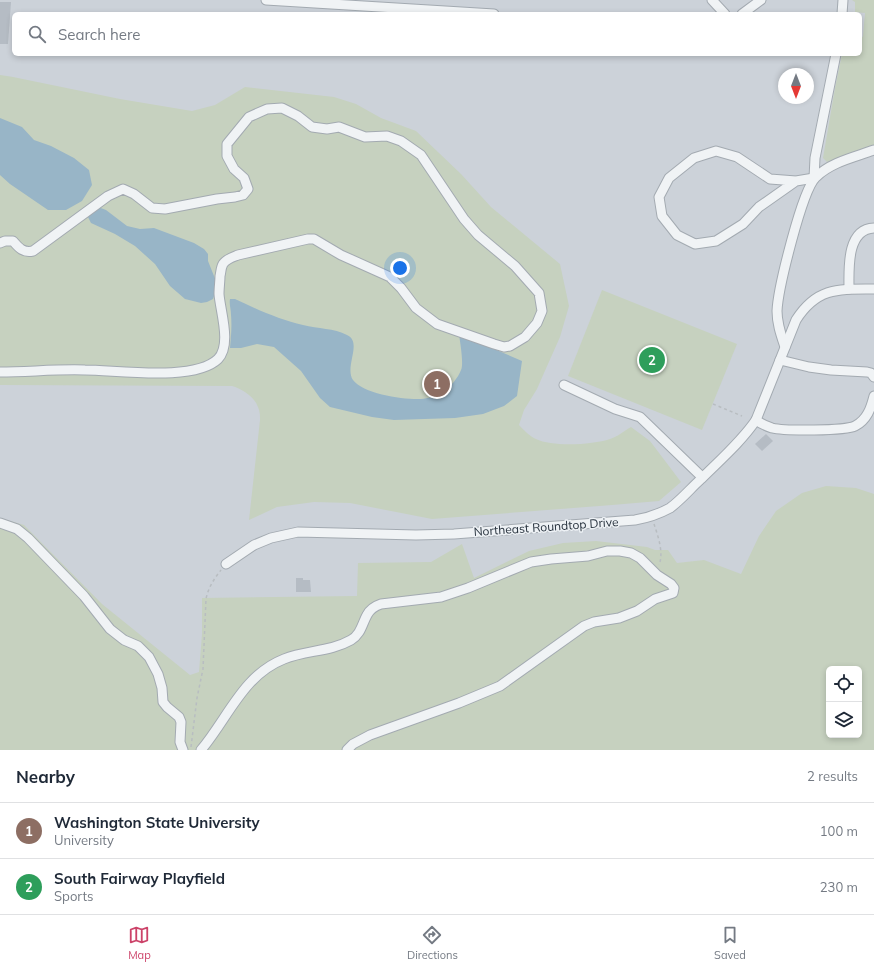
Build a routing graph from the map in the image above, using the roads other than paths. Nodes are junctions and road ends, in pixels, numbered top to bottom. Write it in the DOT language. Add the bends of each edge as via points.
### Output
graph roads {
  1 [pos="266,0"];
  2 [pos="712,0"];
  3 [pos="761,0"];
  4 [pos="843,0"];
  5 [pos="461,12"];
  6 [pos="722,12"];
  7 [pos="745,12"];
  8 [pos="842,12"];
  9 [pos="836,56"];
  10 [pos="874,150"];
  11 [pos="814,178"];
  12 [pos="796,181"];
  13 [pos="874,228"];
  14 [pos="0,243"];
  15 [pos="849,289"];
  16 [pos="874,289"];
  17 [pos="785,347"];
  18 [pos="780,360"];
  19 [pos="0,372"];
  20 [pos="874,377"];
  21 [pos="564,386"];
  22 [pos="874,396"];
  23 [pos="756,420"];
  24 [pos="702,477"];
  25 [pos="0,523"];
  26 [pos="226,564"];
  27 [pos="183,750"];
  28 [pos="202,750"];
  29 [pos="347,750"];
  1 -- 5 [label="street"];
  2 -- 6 [label="street"];
  3 -- 7 [label="street"];
  4 -- 8 [label="street"];
  9 -- 11 [label="street" via="815,158"];
  10 -- 11 [label="street" via="831,166"];
  11 -- 12 [label="street"];
  11 -- 17 [label="street" via="803,204 778,299 778,325"];
  12 -- 12 [label="street" via="770,179 737,157 716,151 694,158 668,178 658,197 662,216 678,235 695,244 716,241"];
  13 -- 15 [label="street" via="860,234 852,246 848,260"];
  14 -- 19 [label="street" via="13,241 21,250 34,251 108,196 123,189 152,208 165,209 243,195 248,189 247,184 227,156 228,144 249,117 267,109 282,108 312,127 340,127 365,137 387,136 402,141 421,155 464,219 478,235 515,266 539,293 542,311 537,323 525,337 510,346 494,344 437,324 416,308 402,288 390,277 341,255 314,239 308,239 238,255 223,264 219,294 225,333 224,348 219,358 208,365 158,373 86,370"];
  15 -- 16 [label="street, Northeast Roundtop Drive"];
  15 -- 17 [label="street, Northeast Roundtop Drive" via="824,293 810,302 796,320"];
  17 -- 18 [label="street, Northeast Roundtop Drive"];
  18 -- 20 [label="street" via="809,367 867,372"];
  18 -- 23 [label="street, Northeast Roundtop Drive"];
  21 -- 24 [label="street" via="615,409 640,417"];
  22 -- 23 [label="street" via="869,412 862,422 845,430 780,429"];
  23 -- 24 [label="street, Northeast Roundtop Drive" via="739,441"];
  24 -- 26 [label="street, Northeast Roundtop Drive" via="670,508 635,520 454,534 298,532 254,545"];
  25 -- 27 [label="street" via="17,529 28,538 84,596 110,629 124,640 138,646 149,657 158,674 163,702 181,722 180,742"];
  28 -- 29 [label="street" via="242,690 266,669 286,658 327,650 347,643 355,638 372,608 381,604 441,597 531,562 588,556 607,551 631,553 674,588 673,593 655,599 636,611 619,618 584,626 500,686 370,735"];
}
